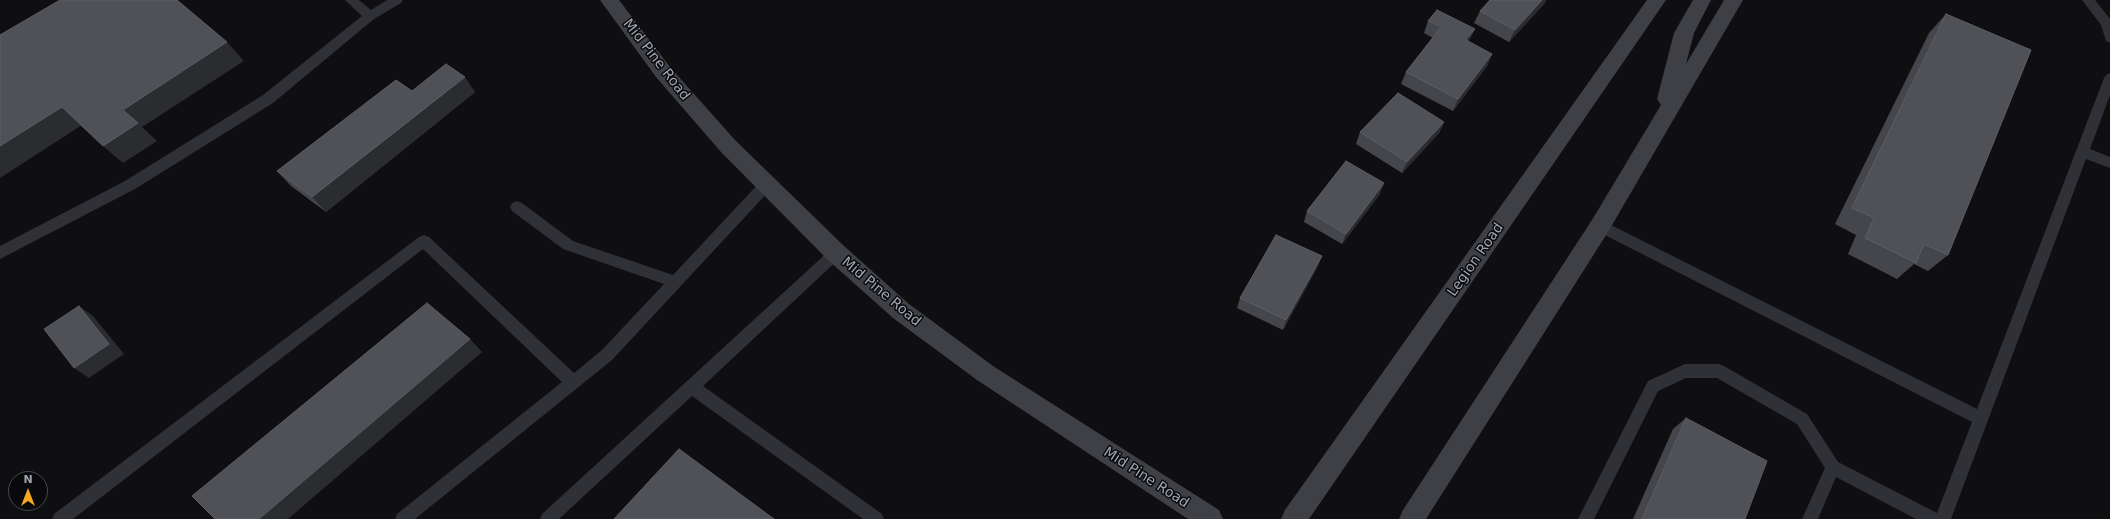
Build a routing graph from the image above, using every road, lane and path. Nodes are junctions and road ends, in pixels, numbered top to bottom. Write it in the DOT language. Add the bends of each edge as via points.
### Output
graph roads {
  1 [pos="351,0"];
  2 [pos="397,0"];
  3 [pos="609,0"];
  4 [pos="1657,0"];
  5 [pos="1702,0"];
  6 [pos="1734,0"];
  7 [pos="2088,0"];
  8 [pos="370,16"];
  9 [pos="2110,38"];
  10 [pos="2110,78"];
  11 [pos="1660,124"];
  12 [pos="2082,151"];
  13 [pos="2110,163"];
  14 [pos="766,186"];
  15 [pos="517,207"];
  16 [pos="1600,226"];
  17 [pos="0,253"];
  18 [pos="836,253"];
  19 [pos="676,282"];
  20 [pos="573,382"];
  21 [pos="692,387"];
  22 [pos="1981,419"];
  23 [pos="1833,467"];
  24 [pos="60,519"];
  25 [pos="403,519"];
  26 [pos="548,519"];
  27 [pos="876,519"];
  28 [pos="1210,519"];
  29 [pos="1294,519"];
  30 [pos="1412,519"];
  31 [pos="1586,519"];
  32 [pos="1810,519"];
  33 [pos="1932,519"];
  34 [pos="1943,519"];
  1 -- 8 [label="lane"];
  2 -- 8 [label="lane"];
  3 -- 14 [label="main road, Mid Pine Road" via="663,72"];
  4 -- 29 [label="main road, Legion Road"];
  5 -- 11 [label="main road" via="1684,33"];
  6 -- 11 [label="main road"];
  7 -- 9 [label="lane" via="2107,24"];
  8 -- 17 [label="lane" via="268,99 130,186"];
  10 -- 12 [label="lane"];
  11 -- 16 [label="main road"];
  12 -- 13 [label="lane"];
  12 -- 22 [label="lane"];
  14 -- 18 [label="main road, Mid Pine Road"];
  14 -- 19 [label="lane"];
  15 -- 19 [label="lane" via="568,245"];
  16 -- 22 [label="lane"];
  16 -- 30 [label="main road"];
  18 -- 21 [label="lane"];
  18 -- 28 [label="main road, Mid Pine Road" via="902,311 985,373"];
  19 -- 20 [label="lane" via="607,355"];
  20 -- 24 [label="lane" via="424,241"];
  20 -- 25 [label="lane"];
  21 -- 26 [label="lane"];
  21 -- 27 [label="lane"];
  22 -- 34 [label="lane"];
  23 -- 31 [label="lane" via="1802,419 1719,371 1685,371 1653,386"];
  23 -- 32 [label="lane"];
  23 -- 33 [label="lane"];
}
